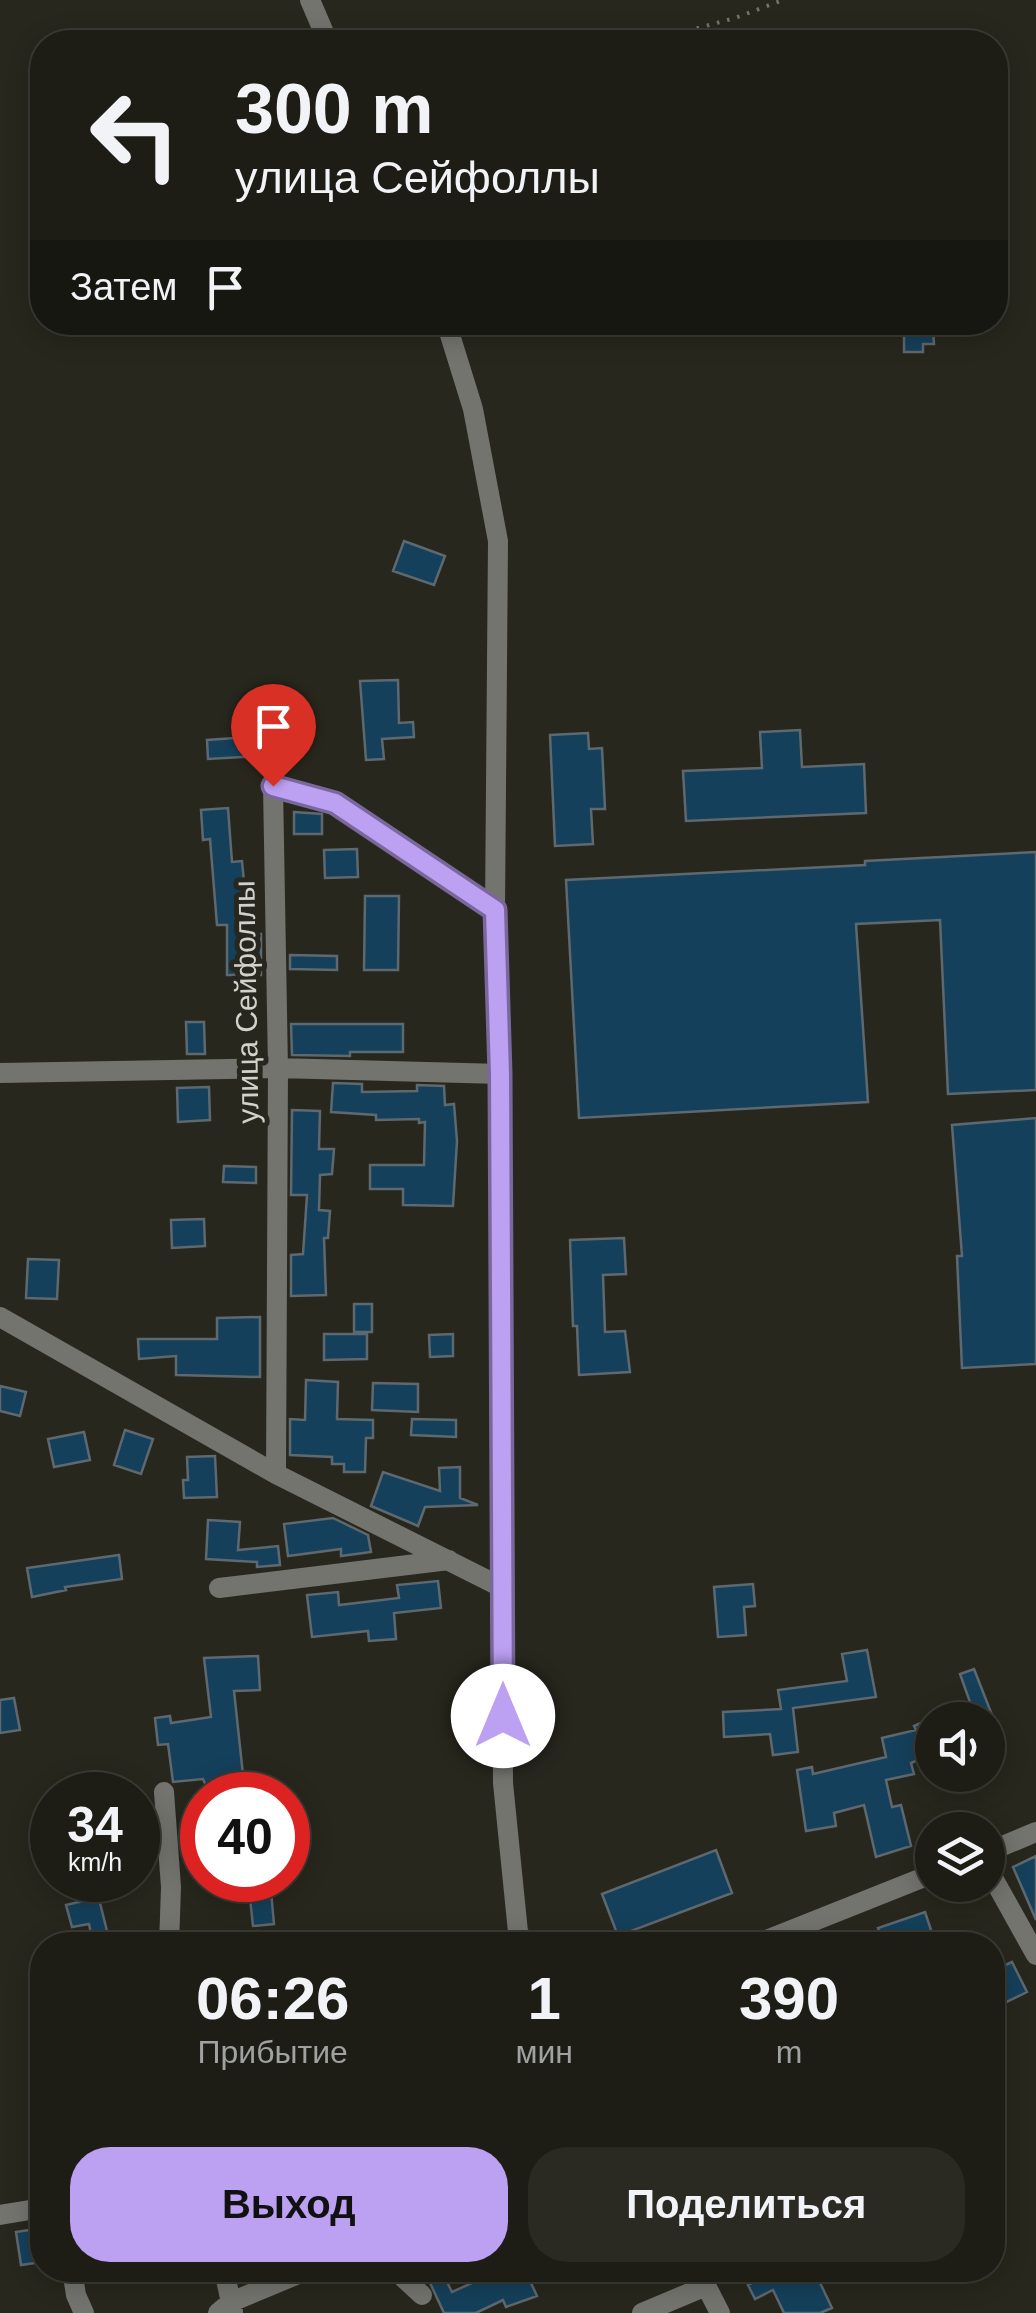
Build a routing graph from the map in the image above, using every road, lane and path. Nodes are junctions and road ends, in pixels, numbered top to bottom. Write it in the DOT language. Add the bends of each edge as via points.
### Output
graph roads {
  1 [pos="310,0"];
  2 [pos="784,0"];
  3 [pos="323,30"];
  4 [pos="690,30"];
  5 [pos="450,335"];
  6 [pos="495,910"];
  7 [pos="278,1068"];
  8 [pos="0,1073"];
  9 [pos="500,1074"];
  10 [pos="0,1317"];
  11 [pos="276,1474"];
  12 [pos="451,1560"];
  13 [pos="219,1588"];
  14 [pos="502,1588"];
  15 [pos="164,1792"];
  16 [pos="1036,1832"];
  17 [pos="1005,1845"];
  18 [pos="915,1881"];
  19 [pos="1005,1900"];
  20 [pos="168,1932"];
  21 [pos="518,1932"];
  22 [pos="787,1932"];
  23 [pos="1036,1956"];
  24 [pos="30,2210"];
  25 [pos="0,2215"];
  26 [pos="74,2282"];
  27 [pos="225,2282"];
  28 [pos="283,2282"];
  29 [pos="408,2282"];
  30 [pos="695,2282"];
  31 [pos="704,2282"];
  32 [pos="422,2295"];
  33 [pos="228,2309"];
  34 [pos="84,2313"];
  35 [pos="642,2313"];
  36 [pos="720,2313"];
  1 -- 3 [label="street"];
  2 -- 4 [label="path"];
  5 -- 6 [label="street" via="474,408 498,541"];
  6 -- 7 [label="street, улица Сейфоллы" via="335,803 273,786"];
  6 -- 9 [label="street"];
  7 -- 8 [label="street"];
  7 -- 9 [label="street"];
  7 -- 11 [label="street, улица Сейфоллы"];
  9 -- 14 [label="street"];
  10 -- 11 [label="street"];
  11 -- 12 [label="street"];
  12 -- 13 [label="street"];
  12 -- 14 [label="street"];
  14 -- 21 [label="street" via="503,1783"];
  15 -- 20 [label="street"];
  16 -- 17 [label="street"];
  18 -- 22 [label="street"];
  19 -- 23 [label="street"];
  24 -- 25 [label="street"];
  26 -- 34 [label="street"];
  27 -- 33 [label="street"];
  28 -- 33 [label="street"];
  29 -- 32 [label="street"];
  30 -- 35 [label="street"];
  31 -- 36 [label="street"];
}
